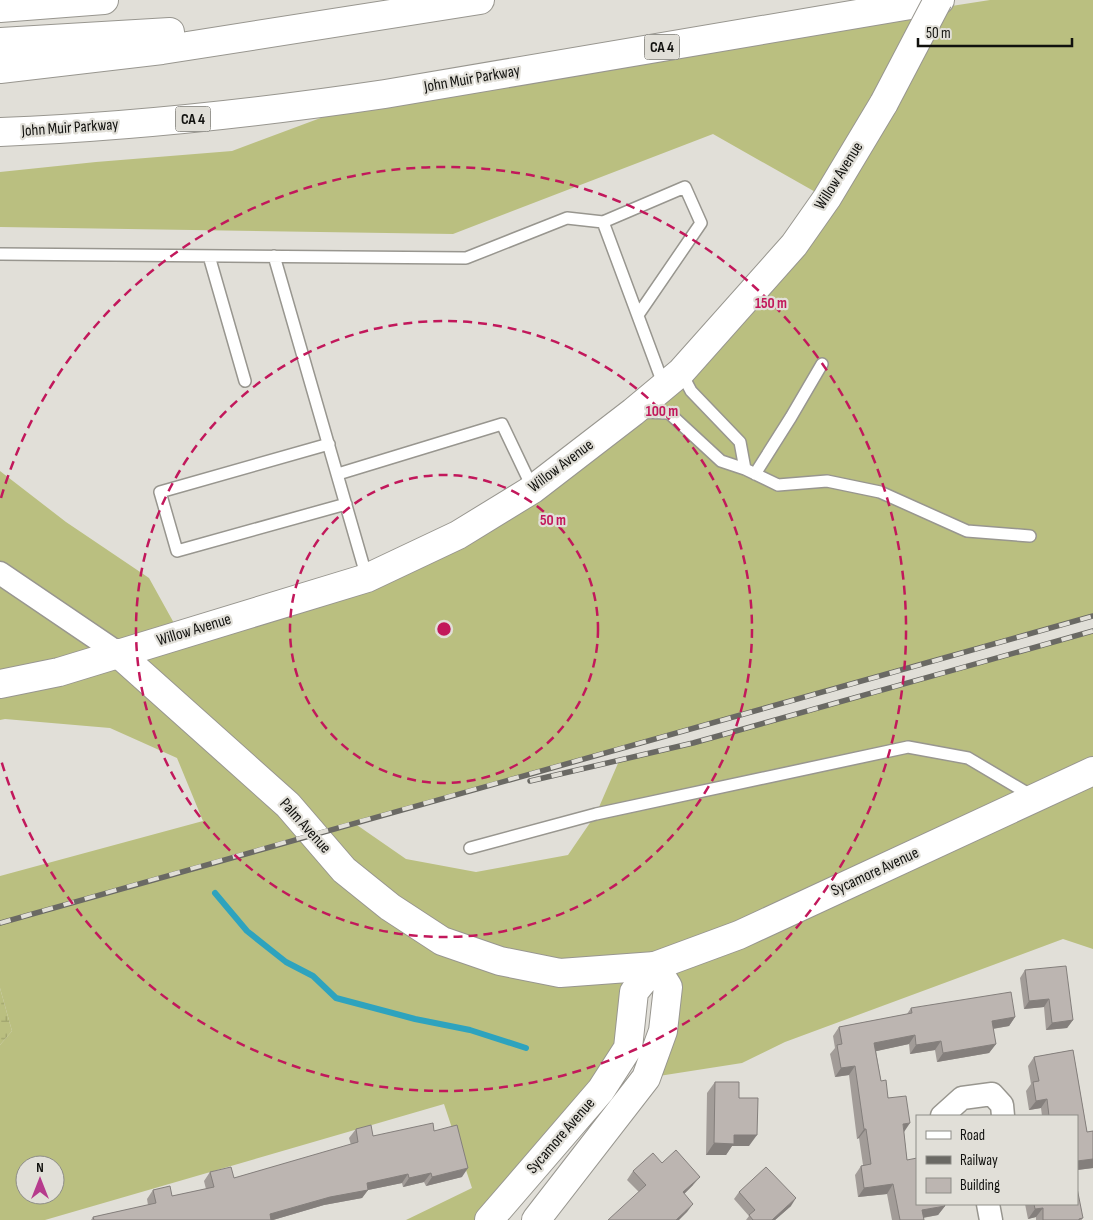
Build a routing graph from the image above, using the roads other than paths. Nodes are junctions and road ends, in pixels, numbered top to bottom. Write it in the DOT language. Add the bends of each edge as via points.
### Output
graph roads {
  1 [pos="104,0"];
  2 [pos="480,0"];
  3 [pos="939,0"];
  4 [pos="0,8"];
  5 [pos="337,23"];
  6 [pos="0,42"];
  7 [pos="0,69"];
  8 [pos="0,132"];
  9 [pos="603,222"];
  10 [pos="0,254"];
  11 [pos="209,256"];
  12 [pos="274,256"];
  13 [pos="638,315"];
  14 [pos="822,364"];
  15 [pos="672,379"];
  16 [pos="246,381"];
  17 [pos="633,412"];
  18 [pos="329,444"];
  19 [pos="750,471"];
  20 [pos="338,474"];
  21 [pos="533,489"];
  22 [pos="346,504"];
  23 [pos="1030,536"];
  24 [pos="0,573"];
  25 [pos="367,578"];
  26 [pos="118,653"];
  27 [pos="0,684"];
  28 [pos="1093,771"];
  29 [pos="1035,798"];
  30 [pos="470,848"];
  31 [pos="655,966"];
  32 [pos="943,1115"];
  33 [pos="1003,1115"];
  34 [pos="988,1205"];
  35 [pos="489,1220"];
  36 [pos="536,1220"];
  37 [pos="992,1220"];
  1 -- 4 [label="main road"];
  2 -- 5 [label="main road"];
  3 -- 8 [label="main road, John Muir Parkway / CA 4" via="297,107 209,118"];
  3 -- 15 [label="main road, Willow Avenue, bridge" via="884,103 794,245"];
  5 -- 6 [label="main road"];
  5 -- 7 [label="main road" via="162,50"];
  9 -- 12 [label="lane" via="567,218 466,258"];
  9 -- 13 [label="lane"];
  9 -- 13 [label="lane" via="685,186 700,223"];
  10 -- 11 [label="lane"];
  11 -- 12 [label="lane"];
  11 -- 16 [label="lane"];
  12 -- 18 [label="lane"];
  13 -- 15 [label="lane"];
  14 -- 19 [label="lane" via="791,417"];
  15 -- 17 [label="main road, Willow Avenue"];
  15 -- 19 [label="lane" via="691,391 740,442"];
  17 -- 19 [label="lane" via="669,413 720,461"];
  17 -- 21 [label="main road, Willow Avenue"];
  18 -- 20 [label="lane"];
  18 -- 22 [label="lane" via="160,492 176,551"];
  19 -- 23 [label="lane" via="778,484 827,482 880,492 967,531"];
  20 -- 21 [label="lane" via="502,424"];
  20 -- 22 [label="lane"];
  21 -- 25 [label="main road, Willow Avenue" via="458,536"];
  22 -- 25 [label="lane"];
  24 -- 26 [label="street, Palm Avenue"];
  25 -- 26 [label="main road, Willow Avenue"];
  26 -- 27 [label="main road, Willow Avenue" via="59,672"];
  26 -- 31 [label="main road, Palm Avenue" via="288,805 344,870 390,907 442,941 500,961 560,973"];
  28 -- 29 [label="main road, Sycamore Avenue"];
  29 -- 30 [label="lane" via="968,758 908,747 596,814"];
  29 -- 31 [label="main road, Sycamore Avenue" via="739,935"];
  31 -- 35 [label="main road, Sycamore Avenue" via="634,992 628,1048 601,1090"];
  31 -- 36 [label="main road, Sycamore Avenue" via="668,987 663,1031 646,1078"];
  32 -- 33 [label="street" via="962,1098 992,1094 1002,1105"];
  34 -- 37 [label="street"];
}
